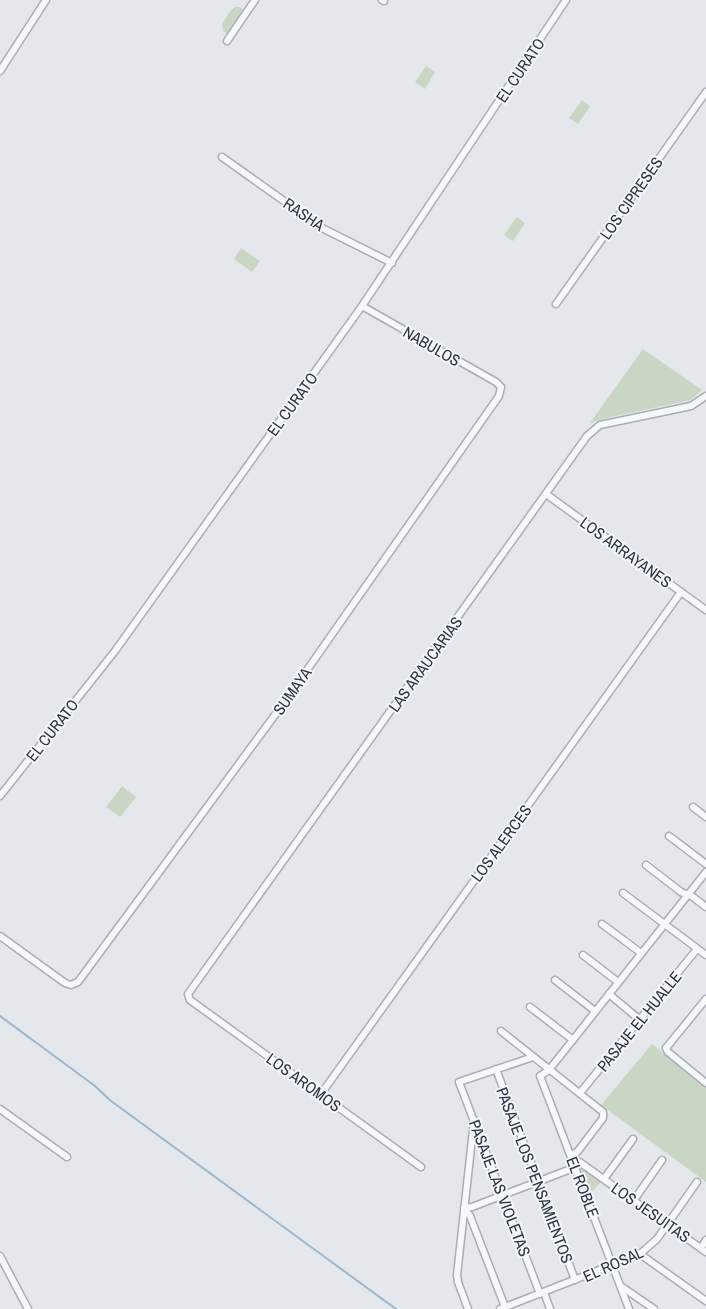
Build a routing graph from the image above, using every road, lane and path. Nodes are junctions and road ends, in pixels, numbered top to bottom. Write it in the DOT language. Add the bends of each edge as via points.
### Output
graph roads {
  1 [pos="46,0"];
  2 [pos="255,0"];
  3 [pos="566,0"];
  4 [pos="227,41"];
  5 [pos="0,72"];
  6 [pos="706,92"];
  7 [pos="222,157"];
  8 [pos="392,263"];
  9 [pos="556,304"];
  10 [pos="362,306"];
  11 [pos="501,387"];
  12 [pos="706,396"];
  13 [pos="546,494"];
  14 [pos="681,592"];
  15 [pos="706,610"];
  16 [pos="0,796"];
  17 [pos="693,807"];
  18 [pos="706,817"];
  19 [pos="669,836"];
  20 [pos="646,864"];
  21 [pos="706,864"];
  22 [pos="706,872"];
  23 [pos="623,893"];
  24 [pos="688,895"];
  25 [pos="706,907"];
  26 [pos="602,924"];
  27 [pos="665,924"];
  28 [pos="0,936"];
  29 [pos="698,949"];
  30 [pos="641,953"];
  31 [pos="706,955"];
  32 [pos="583,956"];
  33 [pos="555,980"];
  34 [pos="618,982"];
  35 [pos="609,994"];
  36 [pos="188,996"];
  37 [pos="706,999"];
  38 [pos="530,1007"];
  39 [pos="595,1011"];
  40 [pos="640,1020"];
  41 [pos="501,1031"];
  42 [pos="573,1040"];
  43 [pos="533,1057"];
  44 [pos="496,1069"];
  45 [pos="549,1070"];
  46 [pos="706,1083"];
  47 [pos="321,1094"];
  48 [pos="580,1094"];
  49 [pos="0,1109"];
  50 [pos="474,1119"];
  51 [pos="633,1139"];
  52 [pos="571,1156"];
  53 [pos="67,1157"];
  54 [pos="662,1160"];
  55 [pos="421,1167"];
  56 [pos="576,1168"];
  57 [pos="604,1179"];
  58 [pos="538,1182"];
  59 [pos="697,1182"];
  60 [pos="503,1195"];
  61 [pos="634,1200"];
  62 [pos="464,1208"];
  63 [pos="668,1224"];
  64 [pos="706,1240"];
  65 [pos="703,1250"];
  66 [pos="640,1254"];
  67 [pos="0,1256"];
  68 [pos="613,1265"];
  69 [pos="575,1280"];
  70 [pos="621,1286"];
  71 [pos="542,1293"];
  72 [pos="706,1301"];
  73 [pos="503,1308"];
  74 [pos="28,1309"];
  75 [pos="468,1309"];
  76 [pos="550,1309"];
  77 [pos="630,1309"];
  78 [pos="654,1309"];
  1 -- 5 [label="street"];
  2 -- 4 [label="street"];
  3 -- 8 [label="street, EL CURATO"];
  6 -- 9 [label="street, LOS CIPRESES"];
  7 -- 8 [label="street, RASHA" via="322,228"];
  8 -- 10 [label="street, EL CURATO"];
  10 -- 11 [label="street, NABULOS"];
  10 -- 16 [label="street, EL CURATO" via="115,651"];
  11 -- 28 [label="street, SUMAYA" via="499,396 286,700 79,981 71,985 66,983"];
  12 -- 13 [label="street, LAS ARAUCARIAS" via="690,406 605,423 595,428"];
  13 -- 14 [label="street, LOS ARRAYANES"];
  13 -- 36 [label="street, LAS ARAUCARIAS"];
  14 -- 15 [label="street, LOS ARRAYANES"];
  14 -- 47 [label="street, LOS ALERCES"];
  17 -- 18 [label="street"];
  19 -- 21 [label="street"];
  20 -- 24 [label="street"];
  22 -- 24 [label="street"];
  23 -- 27 [label="street"];
  24 -- 25 [label="street"];
  24 -- 27 [label="street"];
  26 -- 30 [label="street"];
  27 -- 29 [label="street"];
  27 -- 30 [label="street"];
  29 -- 31 [label="street"];
  29 -- 40 [label="street, PASAJE EL HUALLE"];
  30 -- 34 [label="street"];
  32 -- 34 [label="street"];
  33 -- 39 [label="street"];
  34 -- 35 [label="street"];
  35 -- 39 [label="street"];
  35 -- 40 [label="street"];
  36 -- 47 [label="street, LOS AROMOS"];
  37 -- 46 [label="street" via="666,1048"];
  38 -- 42 [label="street"];
  39 -- 42 [label="street"];
  40 -- 48 [label="street, PASAJE EL HUALLE"];
  41 -- 43 [label="street"];
  42 -- 45 [label="street"];
  43 -- 44 [label="street"];
  43 -- 45 [label="street"];
  44 -- 50 [label="street, PASAJE LAS VIOLETAS" via="459,1082"];
  44 -- 58 [label="street, PASAJE LOS PENSAMIENTOS"];
  45 -- 48 [label="street"];
  45 -- 52 [label="street, EL ROBLE" via="540,1076"];
  47 -- 55 [label="street, LOS AROMOS"];
  48 -- 52 [label="street" via="603,1112 603,1118"];
  49 -- 53 [label="street"];
  50 -- 60 [label="street, PASAJE LAS VIOLETAS"];
  50 -- 62 [label="street"];
  51 -- 57 [label="street"];
  52 -- 56 [label="street, EL ROBLE"];
  52 -- 57 [label="street, LOS JESUITAS"];
  54 -- 61 [label="street"];
  56 -- 58 [label="street"];
  56 -- 68 [label="street, EL ROBLE"];
  57 -- 61 [label="street, LOS JESUITAS"];
  58 -- 60 [label="street"];
  58 -- 69 [label="street, PASAJE LOS PENSAMIENTOS"];
  59 -- 63 [label="street, EL ROSAL"];
  60 -- 62 [label="street"];
  60 -- 71 [label="street, PASAJE LAS VIOLETAS"];
  61 -- 63 [label="street, LOS JESUITAS"];
  62 -- 73 [label="street" via="470,1216"];
  62 -- 75 [label="street" via="457,1278"];
  63 -- 65 [label="street, LOS JESUITAS"];
  63 -- 66 [label="street, EL ROSAL"];
  64 -- 65 [label="street"];
  66 -- 68 [label="street, EL ROSAL"];
  66 -- 72 [label="street"];
  67 -- 74 [label="street"];
  68 -- 69 [label="street, EL ROSAL"];
  68 -- 70 [label="street, EL ROBLE"];
  69 -- 71 [label="street, EL ROSAL"];
  70 -- 77 [label="street, EL ROBLE"];
  70 -- 78 [label="street"];
  71 -- 73 [label="street, EL ROSAL"];
  71 -- 76 [label="street, PASAJE LAS VIOLETAS"];
}
